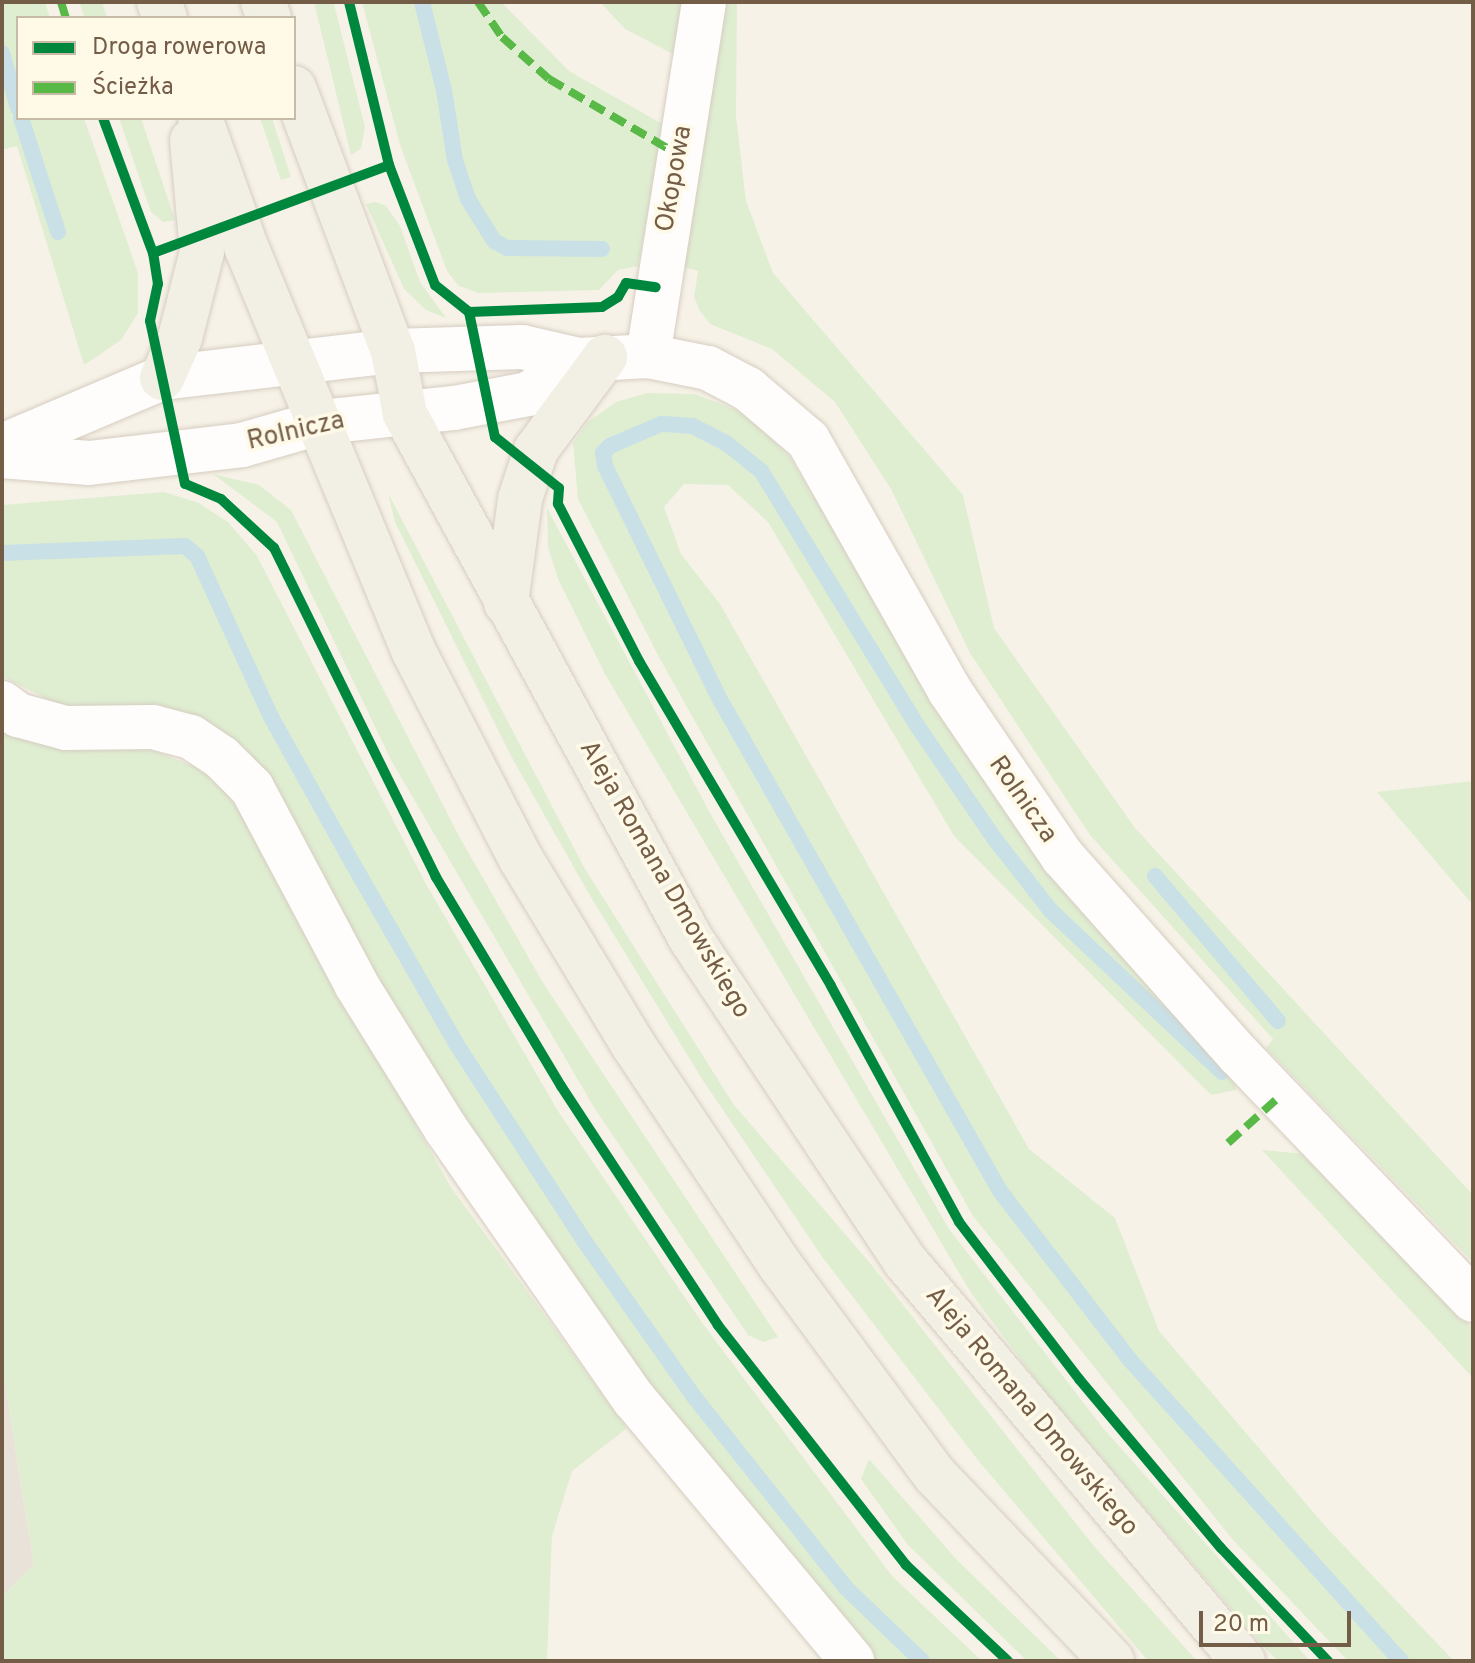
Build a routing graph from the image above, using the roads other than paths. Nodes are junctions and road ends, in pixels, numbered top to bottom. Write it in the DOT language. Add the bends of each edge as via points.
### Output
graph roads {
  1 [pos="704,2"];
  2 [pos="296,93"];
  3 [pos="190,120"];
  4 [pos="201,120"];
  5 [pos="393,351"];
  6 [pos="648,356"];
  7 [pos="592,358"];
  8 [pos="297,362"];
  9 [pos="162,378"];
  10 [pos="405,414"];
  11 [pos="322,422"];
  12 [pos="2,446"];
  13 [pos="2,456"];
  14 [pos="506,603"];
  15 [pos="2,703"];
  16 [pos="1473,1300"];
  17 [pos="852,1661"];
  18 [pos="1112,1661"];
  19 [pos="1243,1661"];
  1 -- 6 [label="street, Okopowa"];
  2 -- 5 [label="main road, Aleja Romana Dmowskiego"];
  3 -- 9 [label="main road" via="202,252 188,313"];
  4 -- 8 [label="main road" via="247,249"];
  5 -- 7 [label="street, Rolnicza" via="522,347"];
  5 -- 8 [label="street, Rolnicza"];
  5 -- 10 [label="main road, Aleja Romana Dmowskiego"];
  6 -- 7 [label="street, Rolnicza"];
  6 -- 16 [label="street, Rolnicza" via="708,368 780,411 808,440 957,703 1063,857 1239,1055"];
  7 -- 10 [label="street, Rolnicza" via="528,394"];
  7 -- 14 [label="main road" via="536,450 520,499"];
  8 -- 9 [label="street, Rolnicza"];
  8 -- 11 [label="main road"];
  9 -- 12 [label="street, Rolnicza"];
  10 -- 11 [label="street, Rolnicza"];
  10 -- 14 [label="main road, Aleja Romana Dmowskiego"];
  11 -- 13 [label="street, Rolnicza" via="242,445 171,456 89,463"];
  11 -- 18 [label="main road" via="413,650 521,859 632,1043 780,1265 935,1475"];
  14 -- 19 [label="main road, Aleja Romana Dmowskiego" via="691,939 905,1261"];
  15 -- 17 [label="street" via="18,715 66,728 153,727 191,737 252,788 356,984 446,1129 634,1399"];
}
